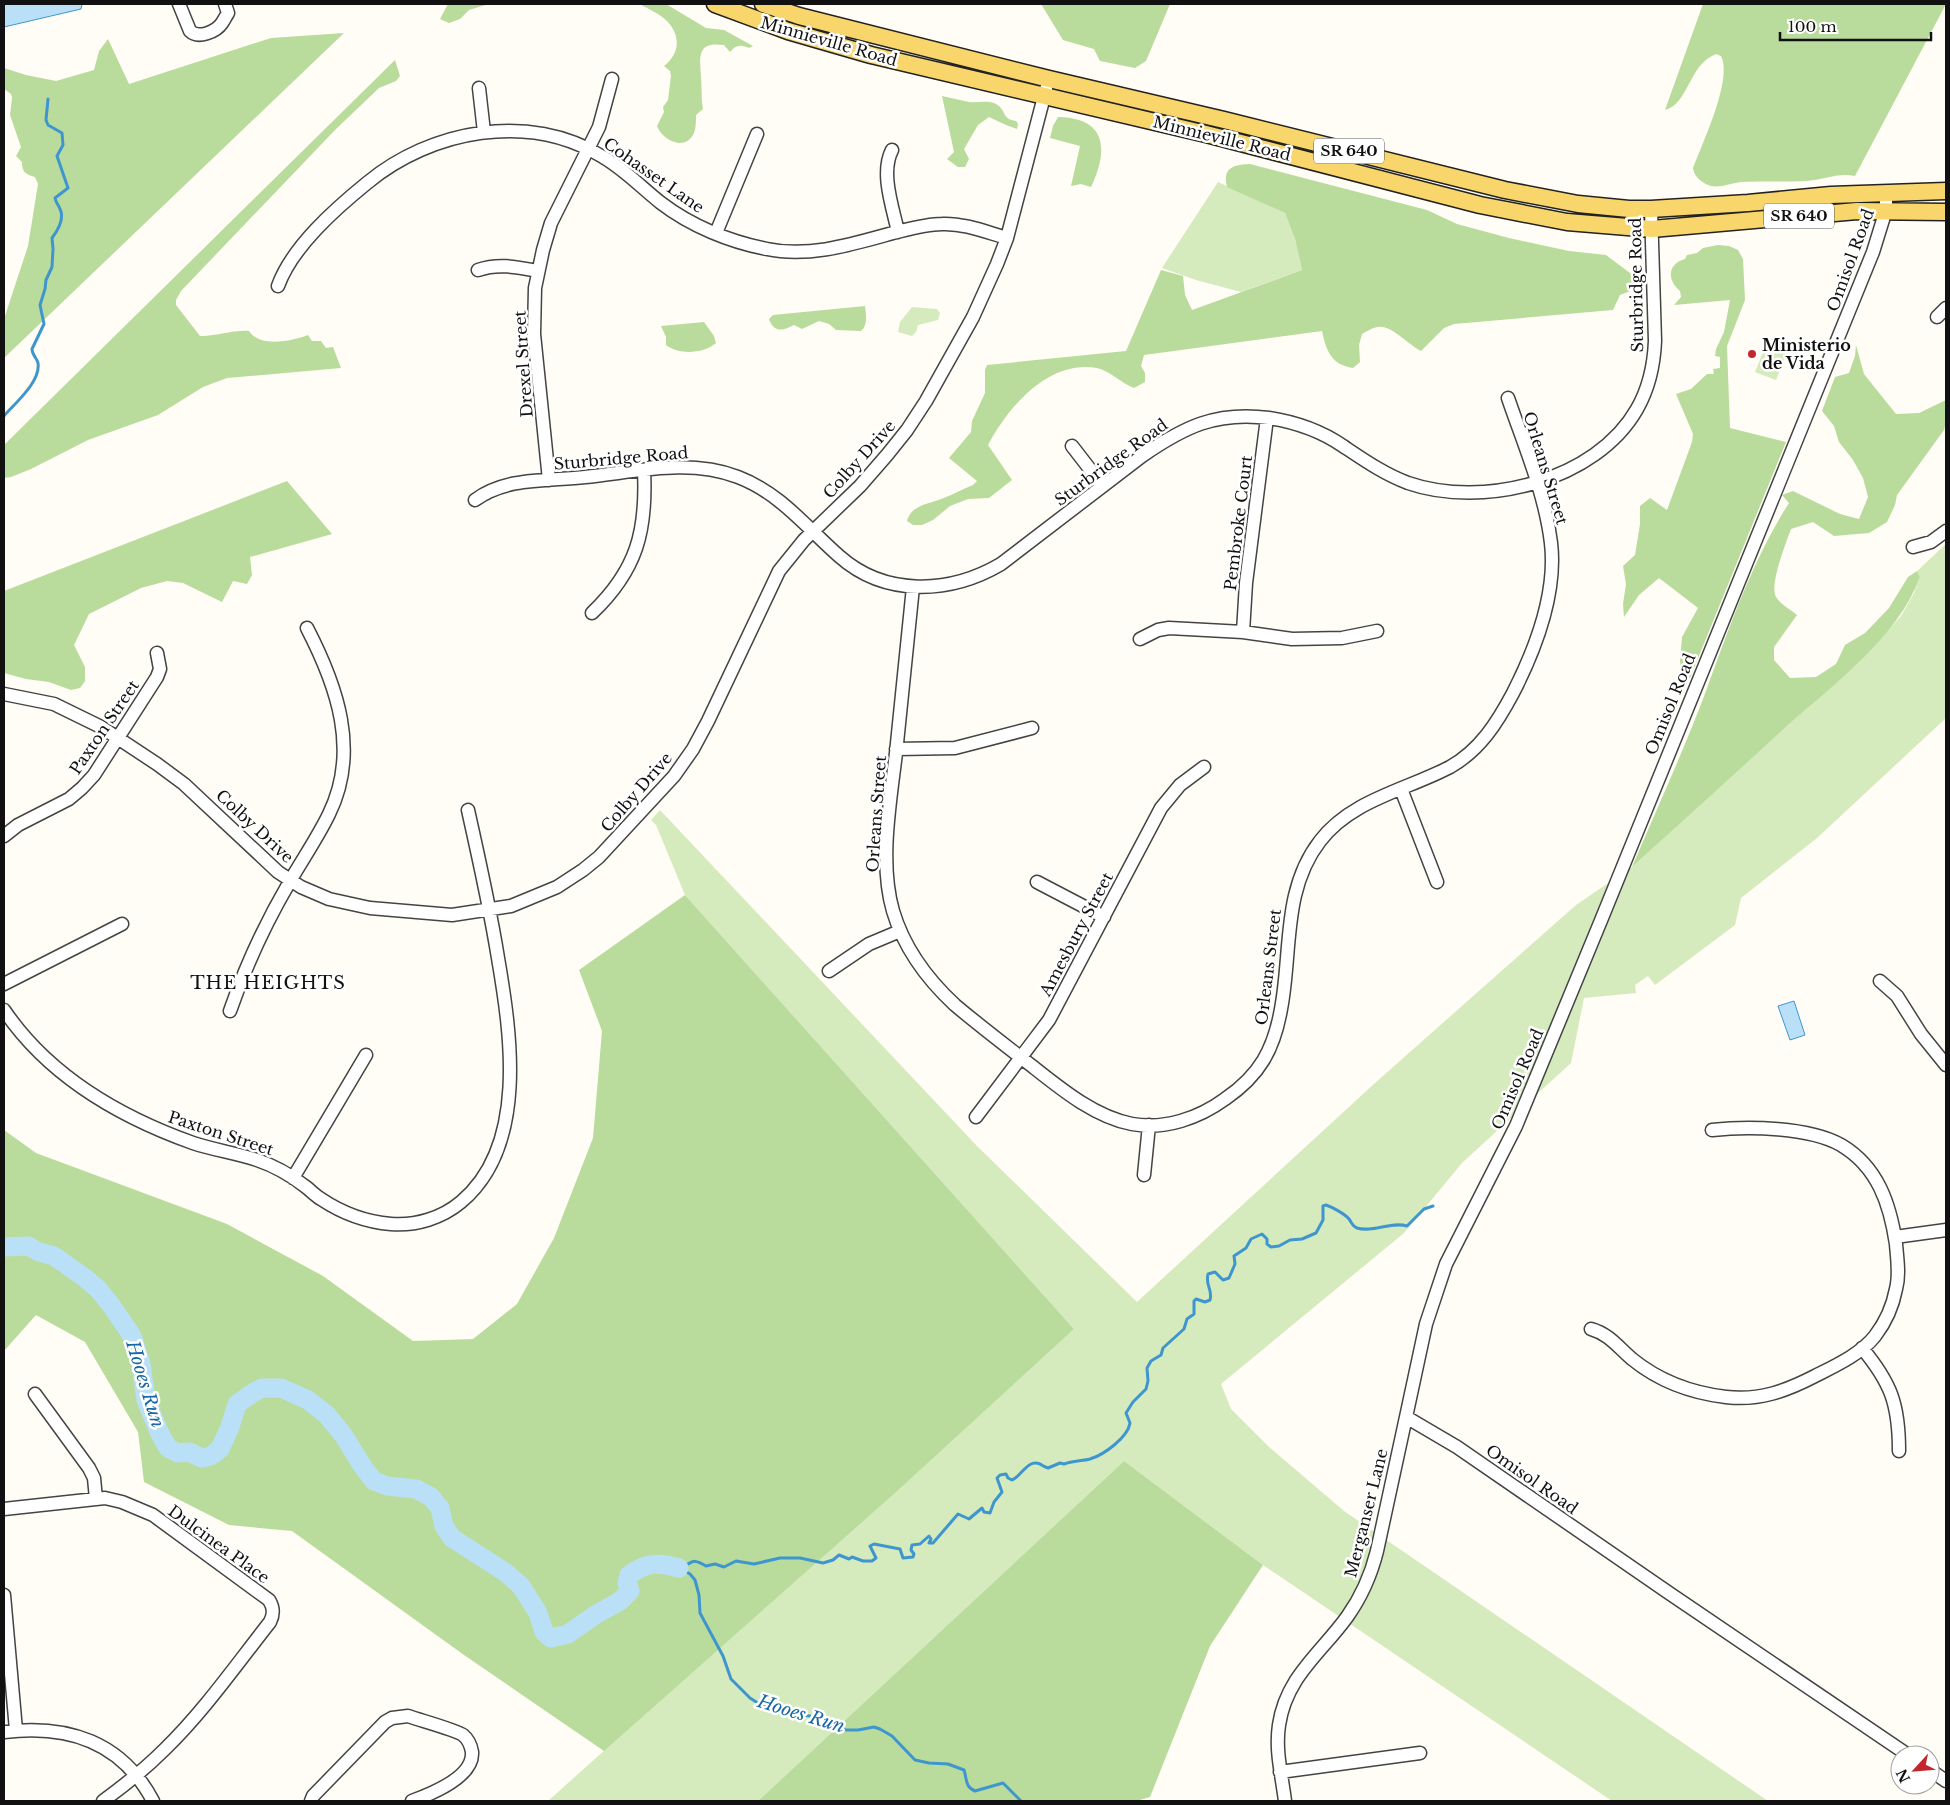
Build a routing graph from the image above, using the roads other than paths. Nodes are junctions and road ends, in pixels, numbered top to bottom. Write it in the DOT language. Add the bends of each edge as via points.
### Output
graph roads {
  1 [pos="180,4"];
  2 [pos="224,4"];
  3 [pos="715,4"];
  4 [pos="763,4"];
  5 [pos="612,79"];
  6 [pos="1047,87"];
  7 [pos="479,88"];
  8 [pos="484,132"];
  9 [pos="756,134"];
  10 [pos="589,149"];
  11 [pos="892,150"];
  12 [pos="1946,191"];
  13 [pos="1886,192"];
  14 [pos="1651,209"];
  15 [pos="1886,210"];
  16 [pos="1946,212"];
  17 [pos="1652,228"];
  18 [pos="898,232"];
  19 [pos="716,233"];
  20 [pos="1007,238"];
  21 [pos="478,270"];
  22 [pos="538,271"];
  23 [pos="278,286"];
  24 [pos="1946,308"];
  25 [pos="1937,317"];
  26 [pos="1508,398"];
  27 [pos="1267,418"];
  28 [pos="1072,446"];
  29 [pos="644,470"];
  30 [pos="549,480"];
  31 [pos="1537,482"];
  32 [pos="1103,486"];
  33 [pos="475,500"];
  34 [pos="813,531"];
  35 [pos="1946,531"];
  36 [pos="1913,547"];
  37 [pos="913,587"];
  38 [pos="592,613"];
  39 [pos="307,628"];
  40 [pos="1377,631"];
  41 [pos="1243,632"];
  42 [pos="1140,639"];
  43 [pos="157,653"];
  44 [pos="4,694"];
  45 [pos="1032,728"];
  46 [pos="118,738"];
  47 [pos="896,749"];
  48 [pos="1204,767"];
  49 [pos="1401,789"];
  50 [pos="468,810"];
  51 [pos="4,836"];
  52 [pos="290,880"];
  53 [pos="1038,882"];
  54 [pos="1437,882"];
  55 [pos="490,910"];
  56 [pos="1104,917"];
  57 [pos="122,924"];
  58 [pos="900,931"];
  59 [pos="829,971"];
  60 [pos="1880,981"];
  61 [pos="4,984"];
  62 [pos="4,1010"];
  63 [pos="230,1010"];
  64 [pos="366,1055"];
  65 [pos="1021,1058"];
  66 [pos="1946,1065"];
  67 [pos="976,1118"];
  68 [pos="1149,1125"];
  69 [pos="1712,1130"];
  70 [pos="1144,1174"];
  71 [pos="293,1178"];
  72 [pos="1946,1230"];
  73 [pos="1895,1237"];
  74 [pos="1590,1329"];
  75 [pos="1862,1348"];
  76 [pos="35,1394"];
  77 [pos="1406,1416"];
  78 [pos="1899,1450"];
  79 [pos="96,1500"];
  80 [pos="4,1509"];
  81 [pos="4,1601"];
  82 [pos="10,1731"];
  83 [pos="1893,1745"];
  84 [pos="1420,1753"];
  85 [pos="1280,1772"];
  86 [pos="137,1775"];
  87 [pos="103,1801"];
  88 [pos="153,1801"];
  89 [pos="311,1801"];
  90 [pos="412,1801"];
  91 [pos="1284,1801"];
  1 -- 2 [label="street" via="190,31 199,35 221,25 228,13"];
  3 -- 6 [label="main road, Minnieville Road / SR 640" via="788,31 871,55"];
  4 -- 6 [label="main road, Minnieville Road / SR 640"];
  5 -- 10 [label="street, Drexel Street" via="603,116"];
  6 -- 14 [label="main road, Minnieville Road / SR 640" via="1251,126 1505,190 1601,207"];
  6 -- 17 [label="main road, Minnieville Road / SR 640" via="1209,134 1524,215 1567,222"];
  6 -- 20 [label="street, Colby Drive"];
  7 -- 8 [label="street"];
  8 -- 10 [label="street, Cohasset Lane" via="540,133"];
  8 -- 23 [label="street, Cohasset Lane" via="431,145 374,176 297,252"];
  9 -- 19 [label="street"];
  10 -- 19 [label="street, Cohasset Lane" via="671,210"];
  10 -- 22 [label="street, Drexel Street" via="551,223"];
  11 -- 18 [label="street" via="887,175"];
  12 -- 13 [label="main road, Minnieville Road / SR 640"];
  13 -- 14 [label="main road, Minnieville Road / SR 640"];
  13 -- 15 [label="street, Omisol Road"];
  14 -- 17 [label="street, Sturbridge Road"];
  15 -- 16 [label="main road, Minnieville Road / SR 640"];
  15 -- 17 [label="main road, Minnieville Road / SR 640"];
  15 -- 77 [label="street, Omisol Road" via="1839,337 1516,1126 1446,1264 1426,1324"];
  17 -- 31 [label="street, Sturbridge Road" via="1654,356 1646,390 1637,410 1604,447 1568,470"];
  18 -- 19 [label="street, Cohasset Lane" via="848,245 798,252 766,249"];
  18 -- 20 [label="street, Cohasset Lane" via="933,224 950,224"];
  20 -- 34 [label="street, Colby Drive" via="973,317 926,401 876,468"];
  21 -- 22 [label="street" via="501,266"];
  22 -- 30 [label="street, Drexel Street" via="534,334"];
  24 -- 25 [label="street"];
  26 -- 31 [label="street, Orleans Street"];
  27 -- 31 [label="street, Sturbridge Road" via="1324,435 1394,478 1425,488 1466,492 1500,490"];
  27 -- 32 [label="street, Sturbridge Road" via="1208,420 1149,451"];
  27 -- 41 [label="street, Pembroke Court"];
  28 -- 32 [label="street"];
  29 -- 30 [label="street, Sturbridge Road"];
  29 -- 34 [label="street, Sturbridge Road" via="685,467 737,477 771,494"];
  29 -- 38 [label="street" via="644,516 633,558 616,588"];
  30 -- 33 [label="street, Sturbridge Road" via="506,485"];
  31 -- 49 [label="street, Orleans Street" via="1551,543 1551,583 1540,626 1517,684 1500,718 1478,745 1450,766"];
  32 -- 37 [label="street, Sturbridge Road" via="988,572 940,587"];
  34 -- 37 [label="street, Sturbridge Road" via="840,557 862,572 892,584"];
  34 -- 55 [label="street, Colby Drive" via="779,571 708,722 685,762 662,790 583,870 541,895"];
  35 -- 36 [label="street" via="1931,542"];
  37 -- 47 [label="street, Orleans Street"];
  39 -- 52 [label="street" via="337,697 342,721 343,762 330,813"];
  40 -- 41 [label="street" via="1318,640"];
  41 -- 42 [label="street" via="1169,628"];
  43 -- 46 [label="street, Paxton Street" via="160,669 157,677"];
  44 -- 46 [label="street, Colby Drive" via="54,704"];
  45 -- 47 [label="street" via="956,748"];
  46 -- 51 [label="street, Paxton Street" via="82,788"];
  46 -- 52 [label="street, Colby Drive" via="184,784"];
  47 -- 58 [label="street, Orleans Street" via="886,871"];
  48 -- 56 [label="street, Amesbury Street" via="1180,785 1161,808"];
  49 -- 54 [label="street"];
  49 -- 68 [label="street, Orleans Street" via="1345,816 1312,853 1301,875 1291,910 1286,975 1276,1037 1260,1067 1236,1092 1217,1105 1181,1121"];
  50 -- 55 [label="street, Paxton Street"];
  52 -- 55 [label="street, Colby Drive" via="329,900 370,908 452,915"];
  52 -- 63 [label="street" via="254,947"];
  53 -- 56 [label="street"];
  55 -- 71 [label="street, Paxton Street" via="507,1010 511,1065 507,1107 498,1147 480,1184 457,1206 440,1216 413,1224 394,1224 334,1208"];
  56 -- 65 [label="street, Amesbury Street" via="1049,1020"];
  57 -- 61 [label="street"];
  58 -- 59 [label="street" via="869,944"];
  58 -- 65 [label="street, Orleans Street" via="913,956 941,992"];
  60 -- 66 [label="street" via="1897,996 1932,1050"];
  62 -- 71 [label="street, Paxton Street" via="42,1056 99,1098 157,1128 194,1143 259,1161"];
  64 -- 71 [label="street"];
  65 -- 67 [label="street, Amesbury Street"];
  65 -- 68 [label="street, Orleans Street" via="1103,1114 1133,1124"];
  68 -- 70 [label="street"];
  69 -- 73 [label="street" via="1750,1128 1807,1133 1840,1145 1863,1162 1878,1183 1889,1207"];
  72 -- 73 [label="street"];
  73 -- 75 [label="street" via="1896,1288 1884,1322 1874,1338"];
  74 -- 75 [label="street" via="1611,1338 1632,1359 1663,1380 1701,1392 1746,1398 1792,1388"];
  75 -- 78 [label="street" via="1878,1367 1893,1397 1899,1427"];
  76 -- 79 [label="street" via="89,1468"];
  77 -- 83 [label="street, Omisol Road" via="1457,1447"];
  77 -- 85 [label="street, Merganser Lane" via="1372,1570 1363,1592 1346,1618 1298,1676 1283,1706 1278,1738"];
  79 -- 80 [label="street, Dulcinea Place"];
  79 -- 86 [label="street, Dulcinea Place" via="105,1498 122,1502 153,1515 269,1600 273,1611 270,1622 198,1713"];
  81 -- 82 [label="street"];
  82 -- 86 [label="street" via="52,1730 86,1739 116,1756"];
  84 -- 85 [label="street"];
  85 -- 91 [label="street, Merganser Lane"];
  86 -- 87 [label="street, Dulcinea Place"];
  86 -- 88 [label="street"];
  89 -- 90 [label="street" via="385,1722 408,1716 461,1734 472,1749 470,1764 459,1776 432,1794"];
}
